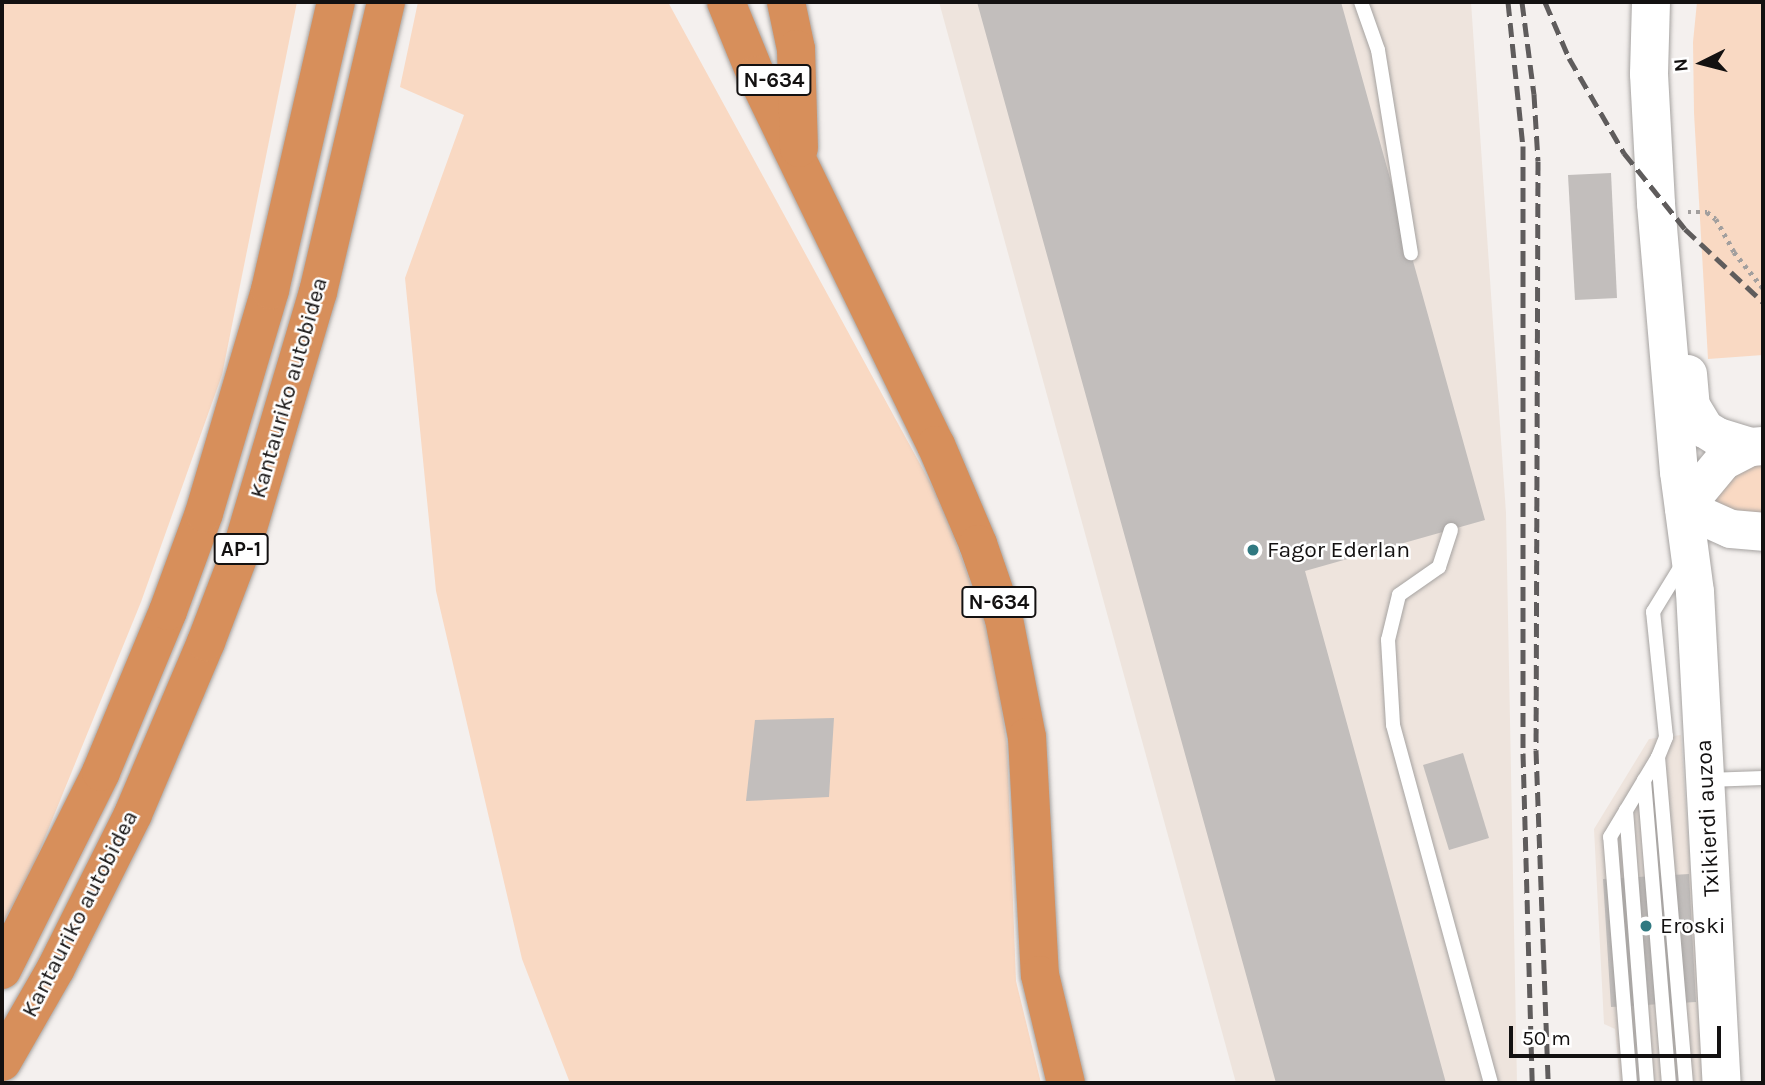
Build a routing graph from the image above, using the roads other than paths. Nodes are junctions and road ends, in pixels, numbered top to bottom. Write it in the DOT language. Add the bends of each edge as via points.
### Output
graph roads {
  1 [pos="336,2"];
  2 [pos="386,2"];
  3 [pos="726,2"];
  4 [pos="750,2"];
  5 [pos="786,2"];
  6 [pos="1361,2"];
  7 [pos="1655,3"];
  8 [pos="799,157"];
  9 [pos="1411,253"];
  10 [pos="1757,446"];
  11 [pos="1684,508"];
  12 [pos="1451,530"];
  13 [pos="1763,532"];
  14 [pos="1689,553"];
  15 [pos="1658,757"];
  16 [pos="1763,778"];
  17 [pos="1644,780"];
  18 [pos="1706,780"];
  19 [pos="1626,810"];
  20 [pos="2,970"];
  21 [pos="2,1062"];
  22 [pos="1066,1083"];
  23 [pos="1491,1083"];
  24 [pos="1630,1083"];
  25 [pos="1647,1083"];
  26 [pos="1670,1083"];
  27 [pos="1686,1083"];
  28 [pos="1722,1083"];
  1 -- 20 [label="highway, Kantauriko autobidea / AP-1" via="270,290 204,513 101,772"];
  2 -- 21 [label="highway, Kantauriko autobidea / AP-1" via="318,292 243,545 133,814 56,968"];
  3 -- 8 [label="highway" via="756,75"];
  4 -- 8 [label="highway, N-634"];
  5 -- 8 [label="highway" via="796,49"];
  6 -- 9 [label="lane" via="1378,50"];
  7 -- 10 [label="street" via="1669,61 1691,406 1706,429 1718,437"];
  7 -- 11 [label="street, Txikierdi auzoa" via="1649,74 1656,204"];
  8 -- 22 [label="highway, N-634" via="936,445 1004,619 1027,737 1040,975"];
  10 -- 11 [label="street" via="1723,461"];
  11 -- 13 [label="street" via="1731,529"];
  11 -- 14 [label="street, Txikierdi auzoa"];
  12 -- 23 [label="lane" via="1438,567 1399,595 1388,640 1393,725"];
  14 -- 15 [label="lane" via="1653,612 1666,737"];
  14 -- 18 [label="street, Txikierdi auzoa"];
  15 -- 17 [label="lane"];
  15 -- 27 [label="lane"];
  16 -- 18 [label="lane"];
  17 -- 19 [label="lane"];
  17 -- 26 [label="lane"];
  18 -- 28 [label="street, Txikierdi auzoa"];
  19 -- 24 [label="lane" via="1610,837"];
  19 -- 25 [label="lane"];
}
